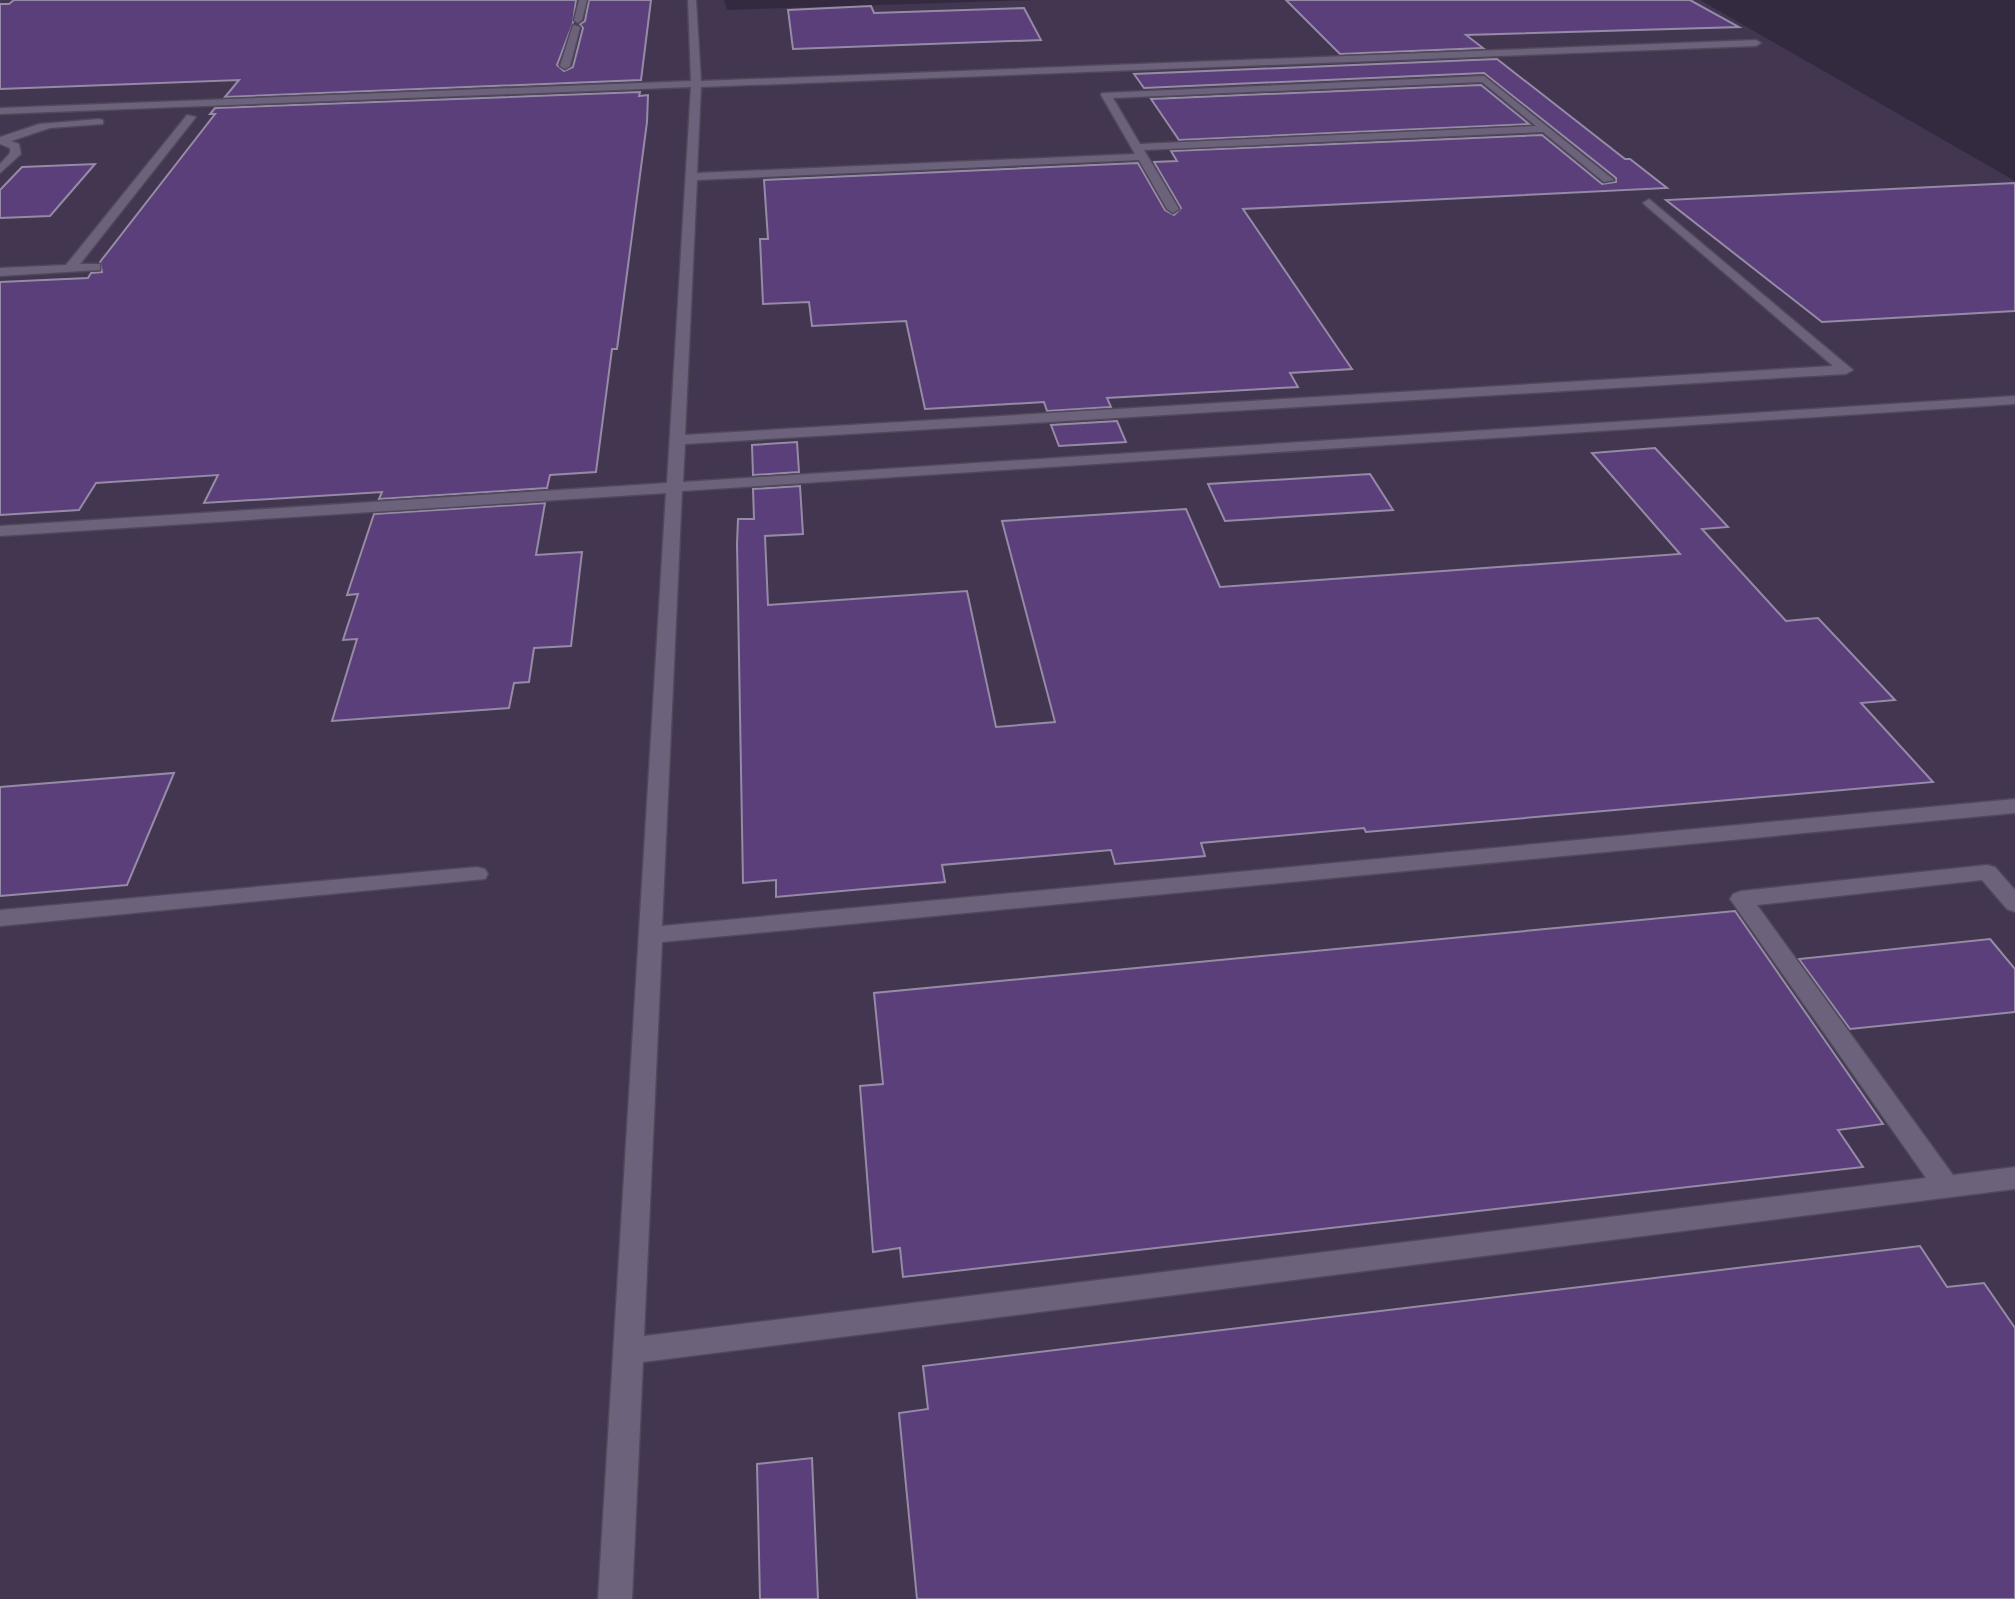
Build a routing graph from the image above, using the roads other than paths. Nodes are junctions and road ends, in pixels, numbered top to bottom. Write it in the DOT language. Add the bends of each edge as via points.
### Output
graph roads {
  1 [pos="583,0"];
  2 [pos="692,0"];
  3 [pos="1756,43"];
  4 [pos="565,66"];
  5 [pos="696,85"];
  6 [pos="0,111"];
  7 [pos="204,116"];
  8 [pos="191,117"];
  9 [pos="177,118"];
  10 [pos="111,121"];
  11 [pos="1545,129"];
  12 [pos="2,140"];
  13 [pos="1140,152"];
  14 [pos="0,170"];
  15 [pos="691,177"];
  16 [pos="1608,180"];
  17 [pos="1649,204"];
  18 [pos="1173,209"];
  19 [pos="96,267"];
  20 [pos="70,268"];
  21 [pos="0,272"];
  22 [pos="2015,400"];
  23 [pos="678,440"];
  24 [pos="676,488"];
  25 [pos="0,531"];
  26 [pos="2015,806"];
  27 [pos="477,874"];
  28 [pos="2015,904"];
  29 [pos="0,918"];
  30 [pos="651,936"];
  31 [pos="2015,1178"];
  32 [pos="1947,1187"];
  33 [pos="628,1350"];
  34 [pos="614,1599"];
  1 -- 4 [label="lane"];
  2 -- 5 [label="lane"];
  3 -- 5 [label="lane"];
  5 -- 6 [label="lane"];
  5 -- 15 [label="lane"];
  7 -- 8 [label="lane"];
  8 -- 9 [label="lane"];
  8 -- 20 [label="lane"];
  10 -- 12 [label="lane" via="45,124"];
  11 -- 13 [label="lane"];
  11 -- 13 [label="lane" via="1483,79 1106,94"];
  11 -- 16 [label="lane"];
  12 -- 14 [label="lane" via="15,146 16,154"];
  13 -- 15 [label="lane"];
  13 -- 18 [label="lane"];
  15 -- 23 [label="lane"];
  17 -- 23 [label="lane" via="1846,370"];
  19 -- 20 [label="lane"];
  20 -- 21 [label="lane"];
  22 -- 24 [label="lane"];
  23 -- 24 [label="lane"];
  24 -- 25 [label="lane"];
  24 -- 30 [label="lane"];
  26 -- 30 [label="lane"];
  27 -- 29 [label="lane"];
  28 -- 32 [label="lane" via="1987,872 1741,899"];
  30 -- 33 [label="lane"];
  31 -- 32 [label="lane"];
  32 -- 33 [label="lane"];
  33 -- 34 [label="lane"];
}
